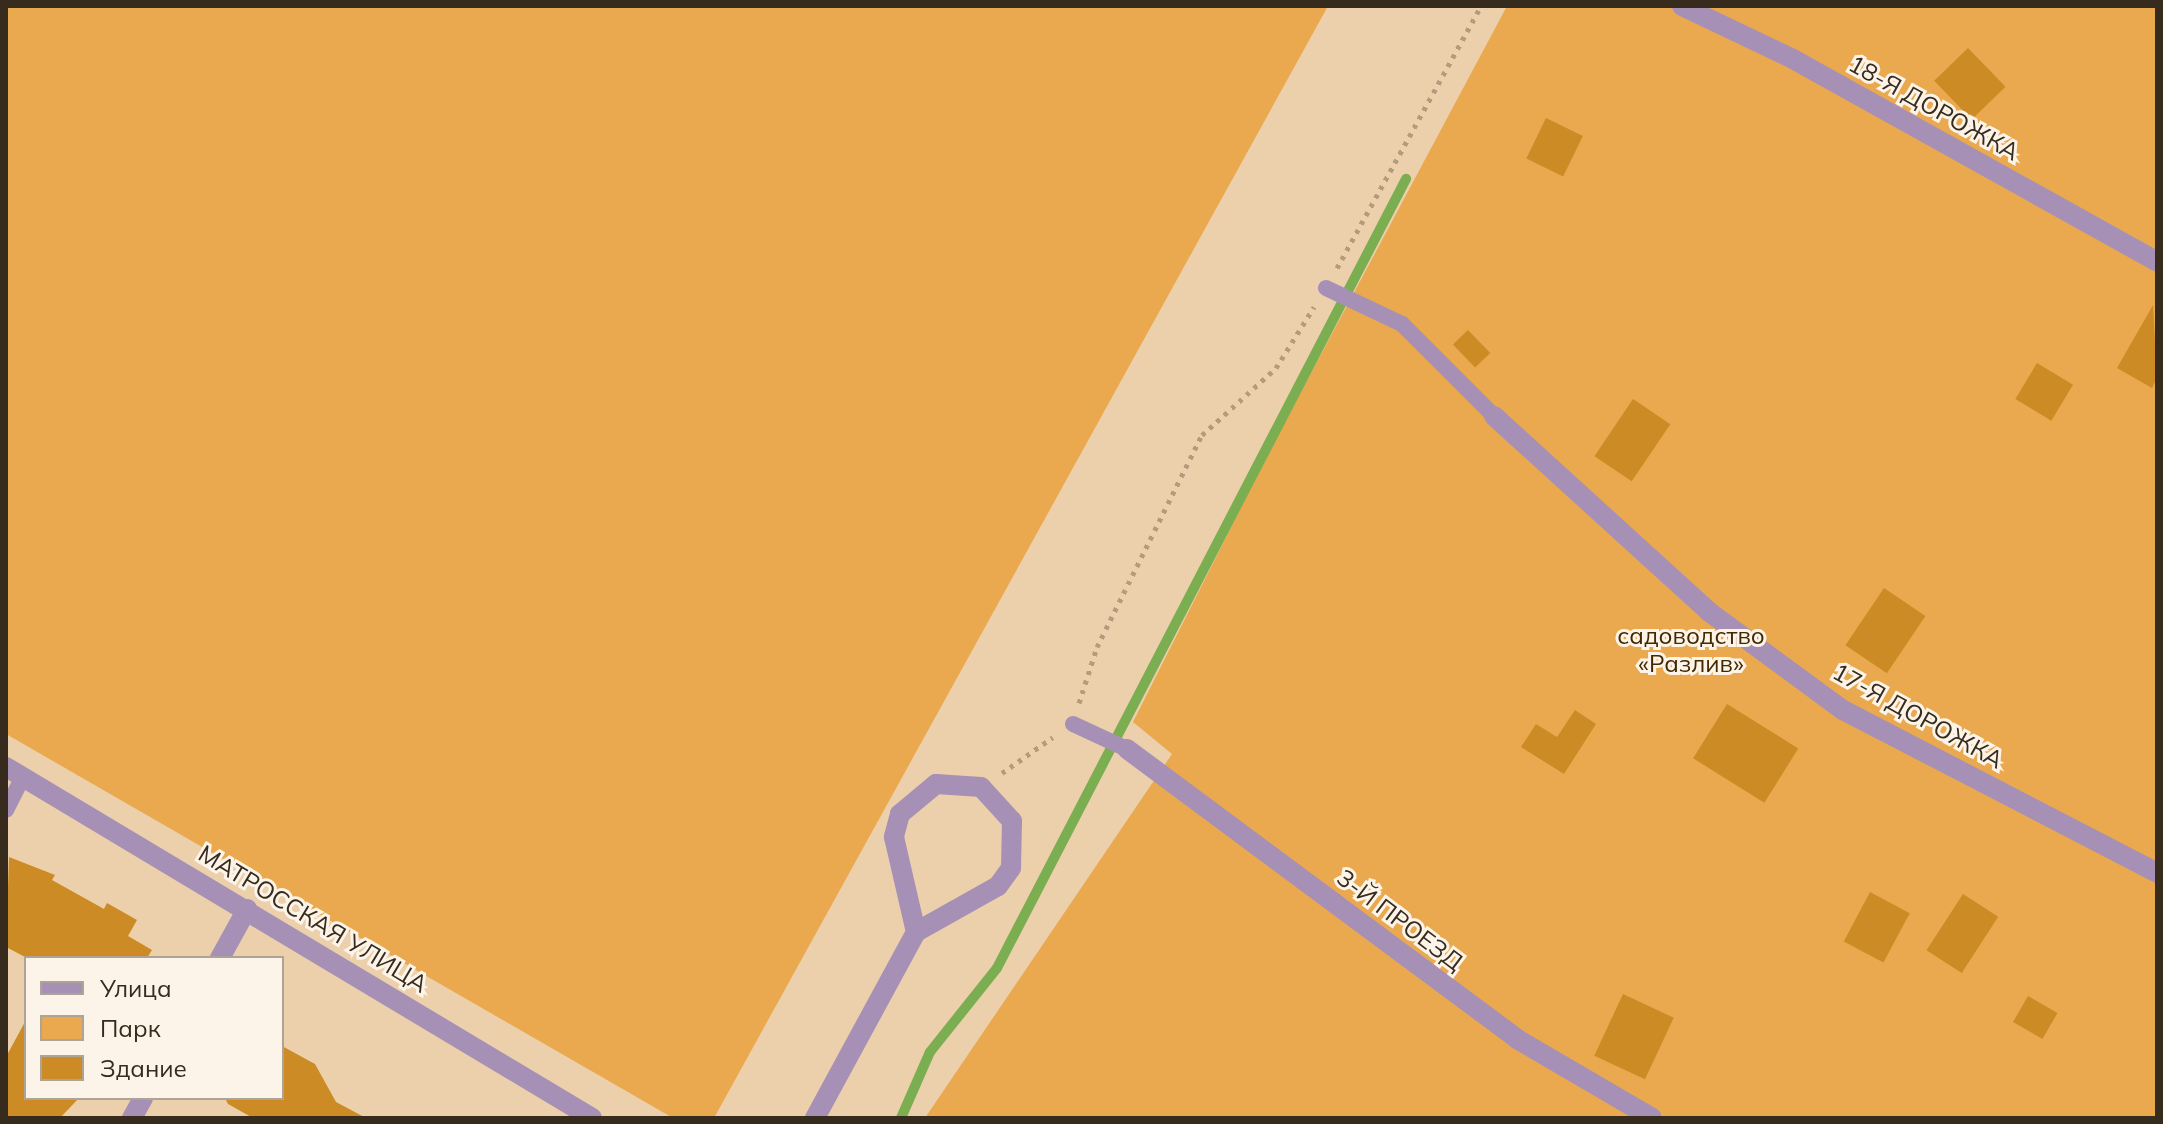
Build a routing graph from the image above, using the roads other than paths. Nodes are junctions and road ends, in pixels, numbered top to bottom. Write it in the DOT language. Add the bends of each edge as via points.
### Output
graph roads {
  1 [pos="1682,6"];
  2 [pos="2157,262"];
  3 [pos="1331,291"];
  4 [pos="1494,416"];
  5 [pos="1073,724"];
  6 [pos="1127,749"];
  7 [pos="15,772"];
  8 [pos="6,810"];
  9 [pos="2157,873"];
  10 [pos="247,909"];
  11 [pos="916,932"];
  12 [pos="221,956"];
  13 [pos="142,1100"];
  14 [pos="132,1118"];
  15 [pos="592,1118"];
  16 [pos="815,1118"];
  17 [pos="1652,1118"];
  1 -- 2 [label="street, 18-Я ДОРОЖКА" via="1793,59"];
  3 -- 4 [label="lane" via="1402,324"];
  4 -- 9 [label="street, 17-Я ДОРОЖКА" via="1708,611 1843,710"];
  5 -- 6 [label="lane"];
  6 -- 17 [label="street, 3-Й ПРОЕЗД" via="1517,1039"];
  7 -- 8 [label="lane"];
  7 -- 10 [label="street, МАТРОССКАЯ УЛИЦА"];
  10 -- 12 [label="street"];
  10 -- 15 [label="street, МАТРОССКАЯ УЛИЦА"];
  11 -- 11 [label="street" via="998,886 1011,868 1012,821 981,787 936,784 900,814 894,837"];
  11 -- 16 [label="street"];
  13 -- 14 [label="street"];
}
